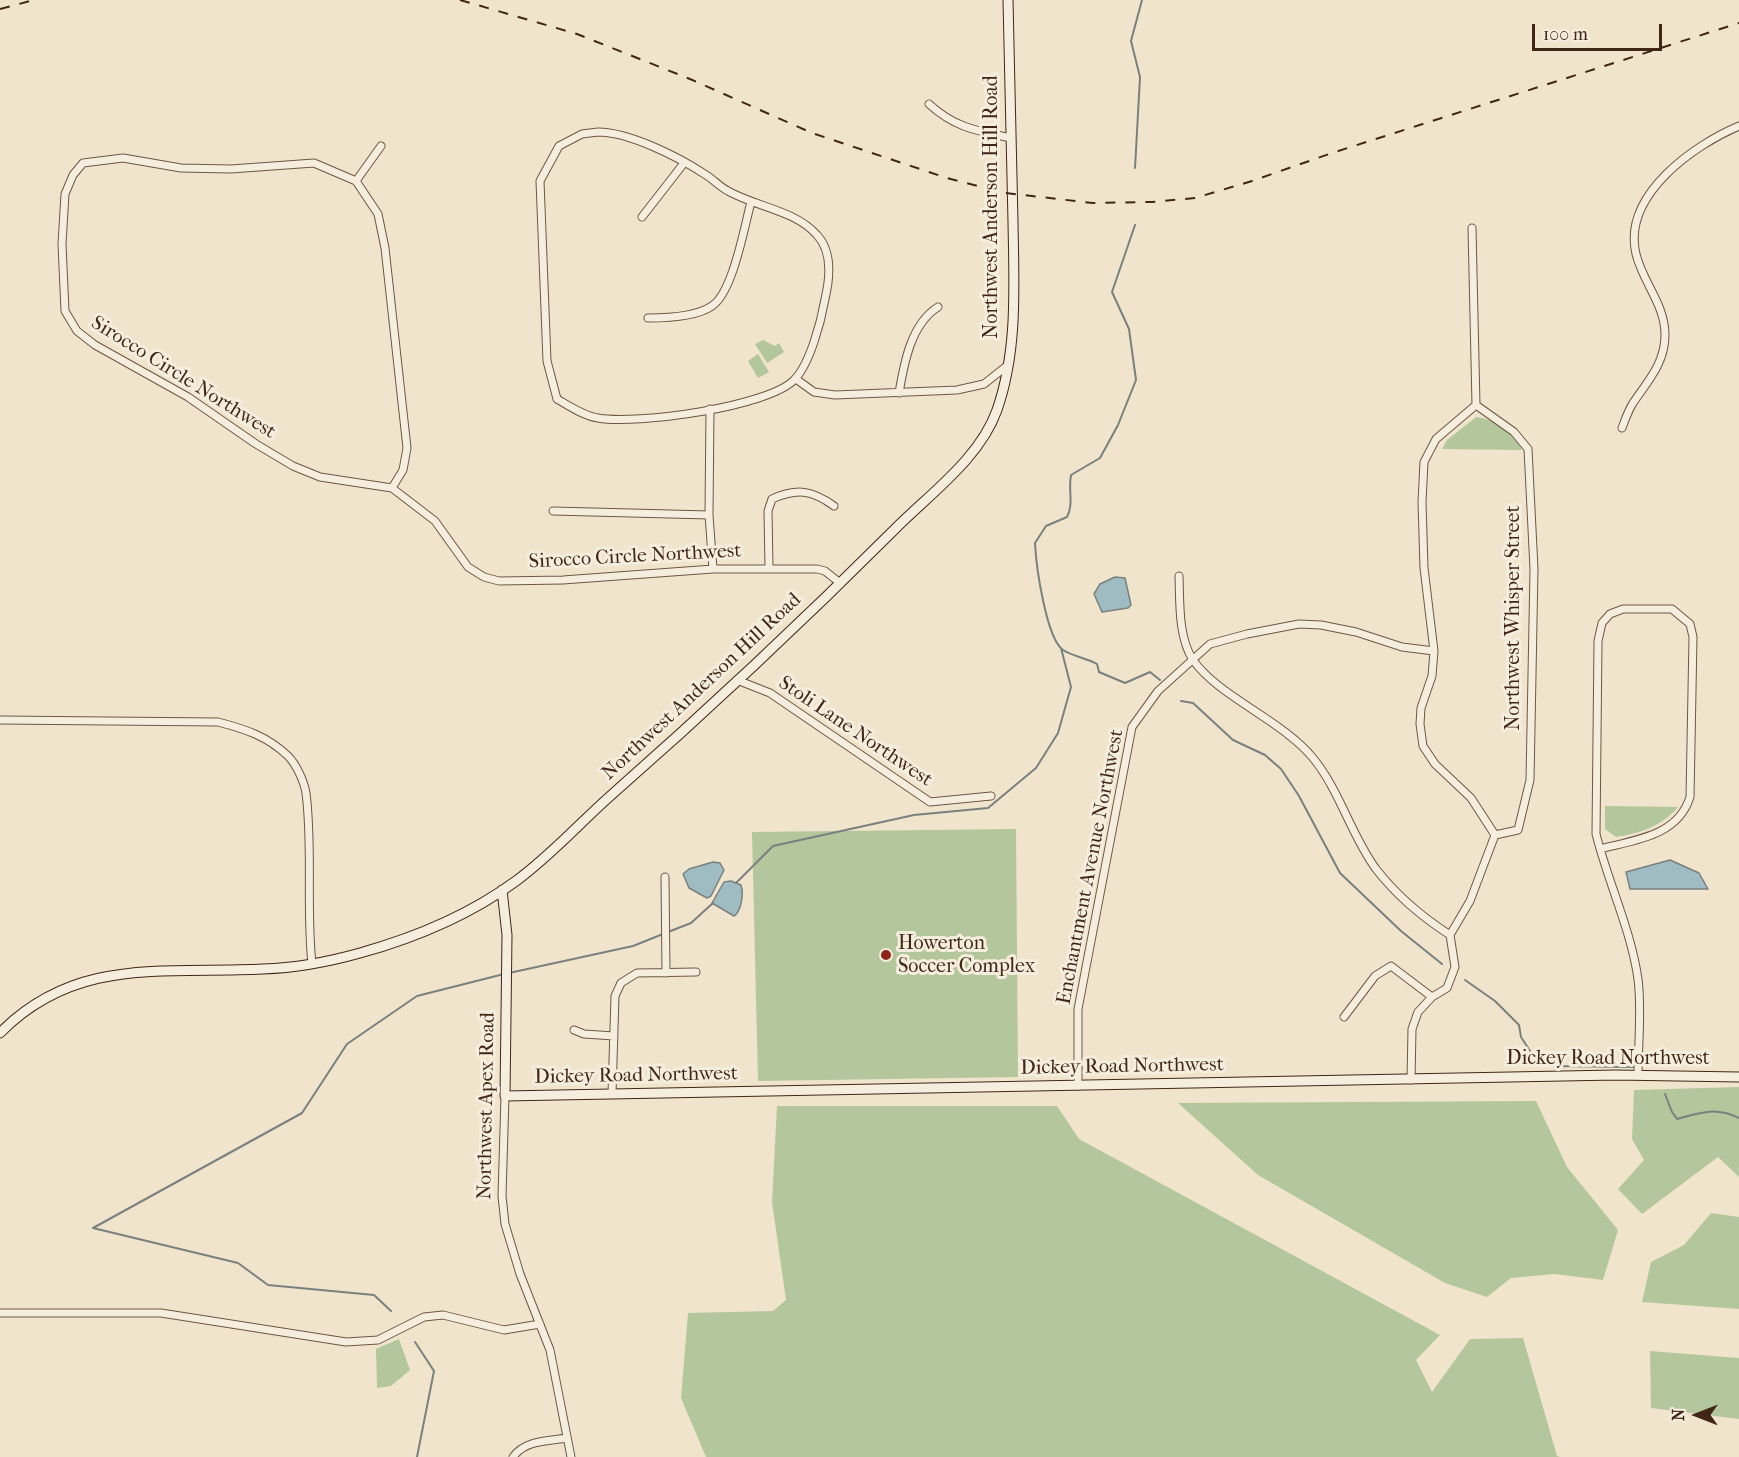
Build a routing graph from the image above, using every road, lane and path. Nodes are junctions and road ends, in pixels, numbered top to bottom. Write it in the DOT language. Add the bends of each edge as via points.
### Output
graph roads {
  1 [pos="1008,0"];
  2 [pos="929,104"];
  3 [pos="1739,126"];
  4 [pos="1011,138"];
  5 [pos="381,146"];
  6 [pos="684,163"];
  7 [pos="356,181"];
  8 [pos="751,202"];
  9 [pos="642,217"];
  10 [pos="1472,228"];
  11 [pos="938,307"];
  12 [pos="648,318"];
  13 [pos="1008,365"];
  14 [pos="796,379"];
  15 [pos="899,393"];
  16 [pos="1476,405"];
  17 [pos="710,409"];
  18 [pos="1622,428"];
  19 [pos="392,488"];
  20 [pos="834,506"];
  21 [pos="553,511"];
  22 [pos="709,515"];
  23 [pos="769,568"];
  24 [pos="713,569"];
  25 [pos="1179,576"];
  26 [pos="840,584"];
  27 [pos="1434,651"];
  28 [pos="1194,660"];
  29 [pos="737,680"];
  30 [pos="0,720"];
  31 [pos="991,796"];
  32 [pos="1495,835"];
  33 [pos="1600,849"];
  34 [pos="665,877"];
  35 [pos="502,890"];
  36 [pos="1450,935"];
  37 [pos="312,964"];
  38 [pos="696,972"];
  39 [pos="666,973"];
  40 [pos="1432,997"];
  41 [pos="1344,1017"];
  42 [pos="574,1030"];
  43 [pos="0,1033"];
  44 [pos="614,1036"];
  45 [pos="1638,1075"];
  46 [pos="1739,1077"];
  47 [pos="1411,1080"];
  48 [pos="1078,1086"];
  49 [pos="612,1094"];
  50 [pos="505,1096"];
  51 [pos="0,1313"];
  52 [pos="540,1324"];
  53 [pos="567,1438"];
  54 [pos="513,1457"];
  55 [pos="570,1457"];
  1 -- 4 [label="main road, Northwest Anderson Hill Road"];
  2 -- 4 [label="street" via="949,121"];
  3 -- 18 [label="street" via="1710,138 1668,170 1644,204 1636,224 1636,254 1658,302 1665,335 1659,366 1632,405"];
  4 -- 13 [label="main road, Northwest Anderson Hill Road" via="1014,312"];
  5 -- 7 [label="street"];
  6 -- 8 [label="street" via="726,191"];
  6 -- 9 [label="street"];
  6 -- 17 [label="street" via="609,132 569,139 552,156 539,191 547,360 557,399 596,418 660,417"];
  7 -- 19 [label="street" via="378,214 386,258 407,447 403,471"];
  7 -- 19 [label="street, Sirocco Circle Northwest" via="314,163 231,169 181,168 123,158 83,163 65,194 65,311 77,332 94,345 188,397 293,466 320,477"];
  8 -- 12 [label="street" via="721,298 696,313"];
  8 -- 14 [label="street" via="805,225 818,235 829,261 830,281 823,309 814,341"];
  10 -- 16 [label="street"];
  11 -- 15 [label="street" via="924,316 916,331"];
  13 -- 15 [label="street" via="984,384 957,390"];
  13 -- 26 [label="main road, Northwest Anderson Hill Road" via="996,413 975,448"];
  14 -- 15 [label="street" via="814,392 835,395"];
  14 -- 17 [label="street" via="778,393"];
  16 -- 27 [label="street" via="1436,440 1424,462 1424,568"];
  16 -- 32 [label="street, Northwest Whisper Street" via="1514,432 1528,449 1533,520 1530,780 1518,830"];
  17 -- 22 [label="street"];
  19 -- 24 [label="street, Sirocco Circle Northwest" via="435,521 468,567 499,581"];
  20 -- 23 [label="street" via="818,494 784,494 772,499 768,511"];
  21 -- 22 [label="street"];
  22 -- 24 [label="street"];
  23 -- 24 [label="street, Sirocco Circle Northwest"];
  23 -- 26 [label="street, Sirocco Circle Northwest" via="818,569"];
  25 -- 28 [label="street" via="1181,618"];
  26 -- 29 [label="main road, Northwest Anderson Hill Road"];
  27 -- 28 [label="street, Enchantment Avenue Northwest" via="1402,647 1321,624 1299,624 1210,644"];
  27 -- 32 [label="street" via="1432,676 1421,708 1423,746 1435,764 1471,798"];
  28 -- 36 [label="street" via="1313,758 1375,867 1414,910"];
  28 -- 48 [label="street, Enchantment Avenue Northwest" via="1158,692 1132,728 1078,1009"];
  29 -- 31 [label="street, Stoli Lane Northwest" via="770,693 930,802"];
  29 -- 35 [label="main road, Northwest Anderson Hill Road" via="524,875"];
  30 -- 37 [label="street" via="218,722 266,738 289,757 306,791"];
  32 -- 36 [label="street" via="1470,901"];
  33 -- 33 [label="street" via="1596,824 1598,641 1602,623 1610,614 1623,609 1672,609 1690,624 1692,637 1690,796 1676,822 1661,832"];
  33 -- 45 [label="street" via="1638,981"];
  34 -- 39 [label="street"];
  35 -- 37 [label="main road, Northwest Anderson Hill Road" via="395,942"];
  35 -- 50 [label="main road, Northwest Apex Road" via="507,935"];
  36 -- 40 [label="street" via="1455,968 1447,988"];
  37 -- 43 [label="main road, Northwest Anderson Hill Road" via="101,976 78,982 40,1001"];
  38 -- 39 [label="street"];
  39 -- 44 [label="street" via="638,973 621,983 615,996"];
  40 -- 41 [label="street" via="1391,966 1375,976"];
  40 -- 47 [label="street" via="1418,1012 1412,1029"];
  42 -- 44 [label="street"];
  44 -- 49 [label="street"];
  45 -- 46 [label="main road, Dickey Road Northwest"];
  45 -- 47 [label="main road, Dickey Road Northwest"];
  47 -- 48 [label="main road, Dickey Road Northwest"];
  48 -- 49 [label="main road, Dickey Road Northwest"];
  49 -- 50 [label="main road, Dickey Road Northwest"];
  50 -- 52 [label="street, Northwest Apex Road" via="505,1224"];
  51 -- 52 [label="street" via="161,1313 346,1342 378,1341 424,1317 444,1315 504,1330"];
  52 -- 53 [label="street, Northwest Apex Road" via="550,1350"];
  53 -- 54 [label="street" via="530,1444"];
  53 -- 55 [label="street, Northwest Apex Road"];
}
